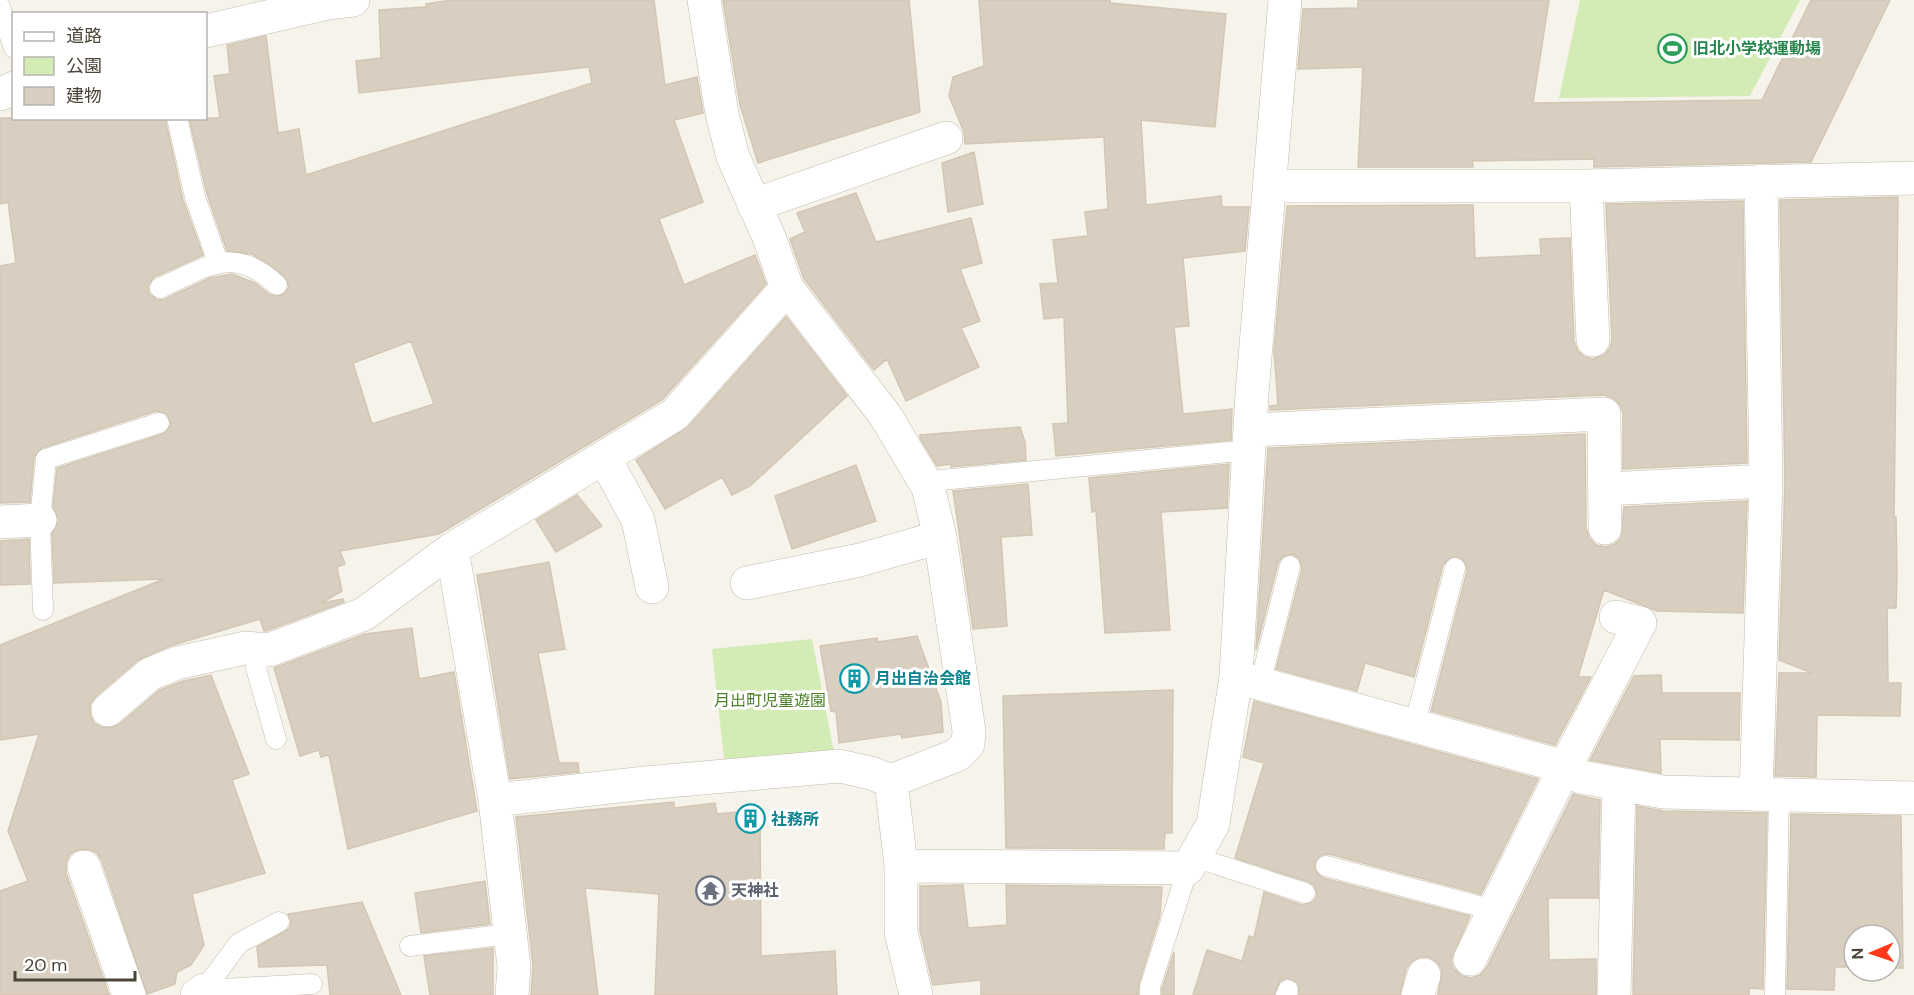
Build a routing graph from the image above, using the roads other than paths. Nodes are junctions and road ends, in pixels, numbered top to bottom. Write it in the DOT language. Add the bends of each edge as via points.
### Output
graph roads {
  1 [pos="704,0"];
  2 [pos="1285,0"];
  3 [pos="336,1"];
  4 [pos="0,7"];
  5 [pos="207,32"];
  6 [pos="12,42"];
  7 [pos="177,120"];
  8 [pos="946,138"];
  9 [pos="1914,178"];
  10 [pos="1761,182"];
  11 [pos="1270,186"];
  12 [pos="1586,186"];
  13 [pos="754,204"];
  14 [pos="218,262"];
  15 [pos="277,285"];
  16 [pos="160,288"];
  17 [pos="787,288"];
  18 [pos="1593,340"];
  19 [pos="159,423"];
  20 [pos="1250,440"];
  21 [pos="605,459"];
  22 [pos="941,480"];
  23 [pos="1766,482"];
  24 [pos="1606,489"];
  25 [pos="40,520"];
  26 [pos="0,522"];
  27 [pos="1605,528"];
  28 [pos="940,537"];
  29 [pos="452,549"];
  30 [pos="1290,566"];
  31 [pos="1455,568"];
  32 [pos="747,583"];
  33 [pos="652,586"];
  34 [pos="43,610"];
  35 [pos="1638,623"];
  36 [pos="261,651"];
  37 [pos="1248,681"];
  38 [pos="108,710"];
  39 [pos="1414,727"];
  40 [pos="276,739"];
  41 [pos="1565,766"];
  42 [pos="891,781"];
  43 [pos="1619,784"];
  44 [pos="1768,795"];
  45 [pos="1914,798"];
  46 [pos="495,800"];
  47 [pos="1191,863"];
  48 [pos="901,866"];
  49 [pos="1326,866"];
  50 [pos="84,867"];
  51 [pos="1305,893"];
  52 [pos="1494,910"];
  53 [pos="279,922"];
  54 [pos="510,934"];
  55 [pos="410,946"];
  56 [pos="1470,959"];
  57 [pos="312,984"];
  58 [pos="200,992"];
  59 [pos="1614,994"];
  60 [pos="129,995"];
  61 [pos="512,995"];
  62 [pos="916,995"];
  63 [pos="1150,995"];
  64 [pos="1775,995"];
  1 -- 13 [label="street" via="722,114 733,157"];
  2 -- 11 [label="street"];
  3 -- 5 [label="street"];
  4 -- 6 [label="lane"];
  7 -- 14 [label="lane" via="195,197"];
  8 -- 13 [label="street"];
  9 -- 10 [label="street"];
  10 -- 12 [label="street"];
  10 -- 23 [label="street"];
  11 -- 12 [label="street"];
  11 -- 20 [label="street"];
  12 -- 18 [label="street"];
  13 -- 17 [label="street"];
  14 -- 15 [label="lane" via="250,264"];
  14 -- 16 [label="lane"];
  17 -- 21 [label="street" via="674,415"];
  17 -- 28 [label="street" via="885,415 928,487"];
  19 -- 25 [label="lane" via="46,459"];
  20 -- 22 [label="lane"];
  20 -- 24 [label="street" via="1604,414"];
  20 -- 37 [label="street"];
  21 -- 29 [label="street"];
  21 -- 33 [label="street" via="638,520"];
  23 -- 24 [label="street"];
  23 -- 44 [label="street"];
  24 -- 27 [label="street"];
  25 -- 26 [label="street"];
  25 -- 34 [label="lane"];
  28 -- 32 [label="street" via="860,560"];
  28 -- 42 [label="street" via="968,744 957,755"];
  29 -- 36 [label="street" via="364,614"];
  29 -- 46 [label="street"];
  30 -- 37 [label="lane"];
  31 -- 39 [label="lane"];
  35 -- 41 [label="street"];
  36 -- 38 [label="street" via="245,648 177,663 150,674"];
  36 -- 40 [label="lane" via="256,668"];
  37 -- 39 [label="street"];
  37 -- 47 [label="street" via="1213,824"];
  39 -- 41 [label="street"];
  41 -- 43 [label="street" via="1581,777"];
  41 -- 52 [label="street"];
  42 -- 46 [label="street" via="839,766"];
  42 -- 48 [label="street"];
  43 -- 44 [label="street" via="1663,792"];
  43 -- 59 [label="street"];
  44 -- 45 [label="street"];
  44 -- 64 [label="lane"];
  46 -- 54 [label="street"];
  47 -- 48 [label="street"];
  47 -- 51 [label="lane"];
  47 -- 63 [label="lane"];
  48 -- 62 [label="street" via="901,932"];
  49 -- 52 [label="lane"];
  50 -- 60 [label="street"];
  52 -- 56 [label="street"];
  53 -- 58 [label="lane" via="239,943"];
  54 -- 55 [label="lane"];
  54 -- 61 [label="street"];
  57 -- 58 [label="lane"];
}
